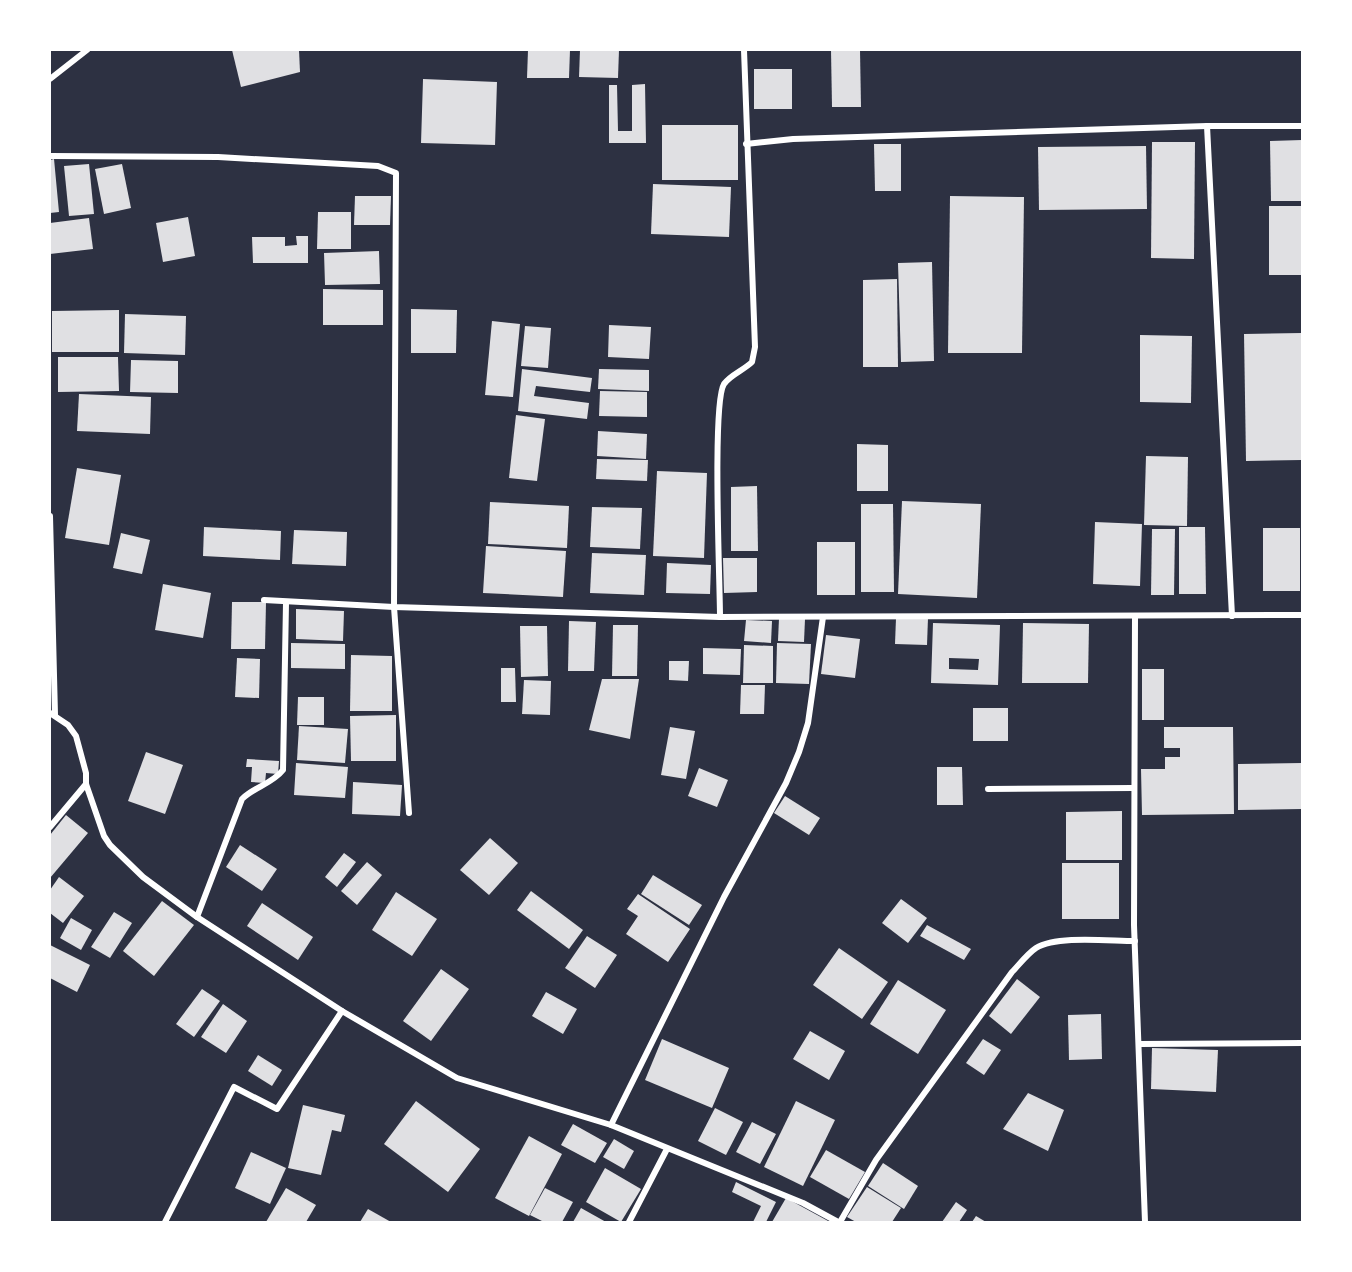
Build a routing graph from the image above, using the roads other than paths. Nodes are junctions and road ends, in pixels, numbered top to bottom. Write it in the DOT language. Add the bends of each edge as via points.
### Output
graph roads {
  1 [pos="87,50"];
  2 [pos="744,50"];
  3 [pos="50,80"];
  4 [pos="1207,126"];
  5 [pos="1302,126"];
  6 [pos="746,144"];
  7 [pos="50,156"];
  8 [pos="50,516"];
  9 [pos="264,600"];
  10 [pos="286,603"];
  11 [pos="394,607"];
  12 [pos="1302,615"];
  13 [pos="1135,616"];
  14 [pos="1232,616"];
  15 [pos="720,617"];
  16 [pos="823,617"];
  17 [pos="52,714"];
  18 [pos="86,784"];
  19 [pos="1133,788"];
  20 [pos="988,789"];
  21 [pos="410,813"];
  22 [pos="50,827"];
  23 [pos="196,917"];
  24 [pos="1135,941"];
  25 [pos="342,1011"];
  26 [pos="1302,1043"];
  27 [pos="1139,1044"];
  28 [pos="611,1125"];
  29 [pos="667,1149"];
  30 [pos="165,1222"];
  31 [pos="629,1222"];
  32 [pos="839,1222"];
  33 [pos="1145,1222"];
  1 -- 3 [label="street"];
  2 -- 6 [label="street"];
  4 -- 5 [label="street"];
  4 -- 6 [label="street" via="794,139"];
  4 -- 14 [label="street"];
  6 -- 15 [label="street" via="755,347 752,362 725,383 720,394"];
  7 -- 11 [label="street" via="242,157 378,166 396,173"];
  8 -- 17 [label="street"];
  9 -- 10 [label="street"];
  10 -- 11 [label="street"];
  10 -- 23 [label="street" via="283,770 277,778 242,799"];
  11 -- 15 [label="street"];
  11 -- 21 [label="street"];
  12 -- 14 [label="street"];
  13 -- 14 [label="street"];
  13 -- 16 [label="street"];
  13 -- 19 [label="street"];
  15 -- 16 [label="street"];
  16 -- 28 [label="street" via="808,723 799,752"];
  17 -- 18 [label="street" via="76,736"];
  18 -- 22 [label="street"];
  18 -- 23 [label="street" via="110,845 143,877"];
  19 -- 20 [label="street"];
  19 -- 24 [label="street"];
  23 -- 25 [label="street"];
  24 -- 27 [label="street"];
  24 -- 32 [label="street" via="1066,941 1035,948 1012,972 876,1160"];
  25 -- 28 [label="street" via="457,1078"];
  25 -- 30 [label="street" via="277,1109 234,1087"];
  26 -- 27 [label="street"];
  27 -- 33 [label="street"];
  28 -- 29 [label="street"];
  29 -- 31 [label="street"];
  29 -- 32 [label="street" via="802,1203"];
}
